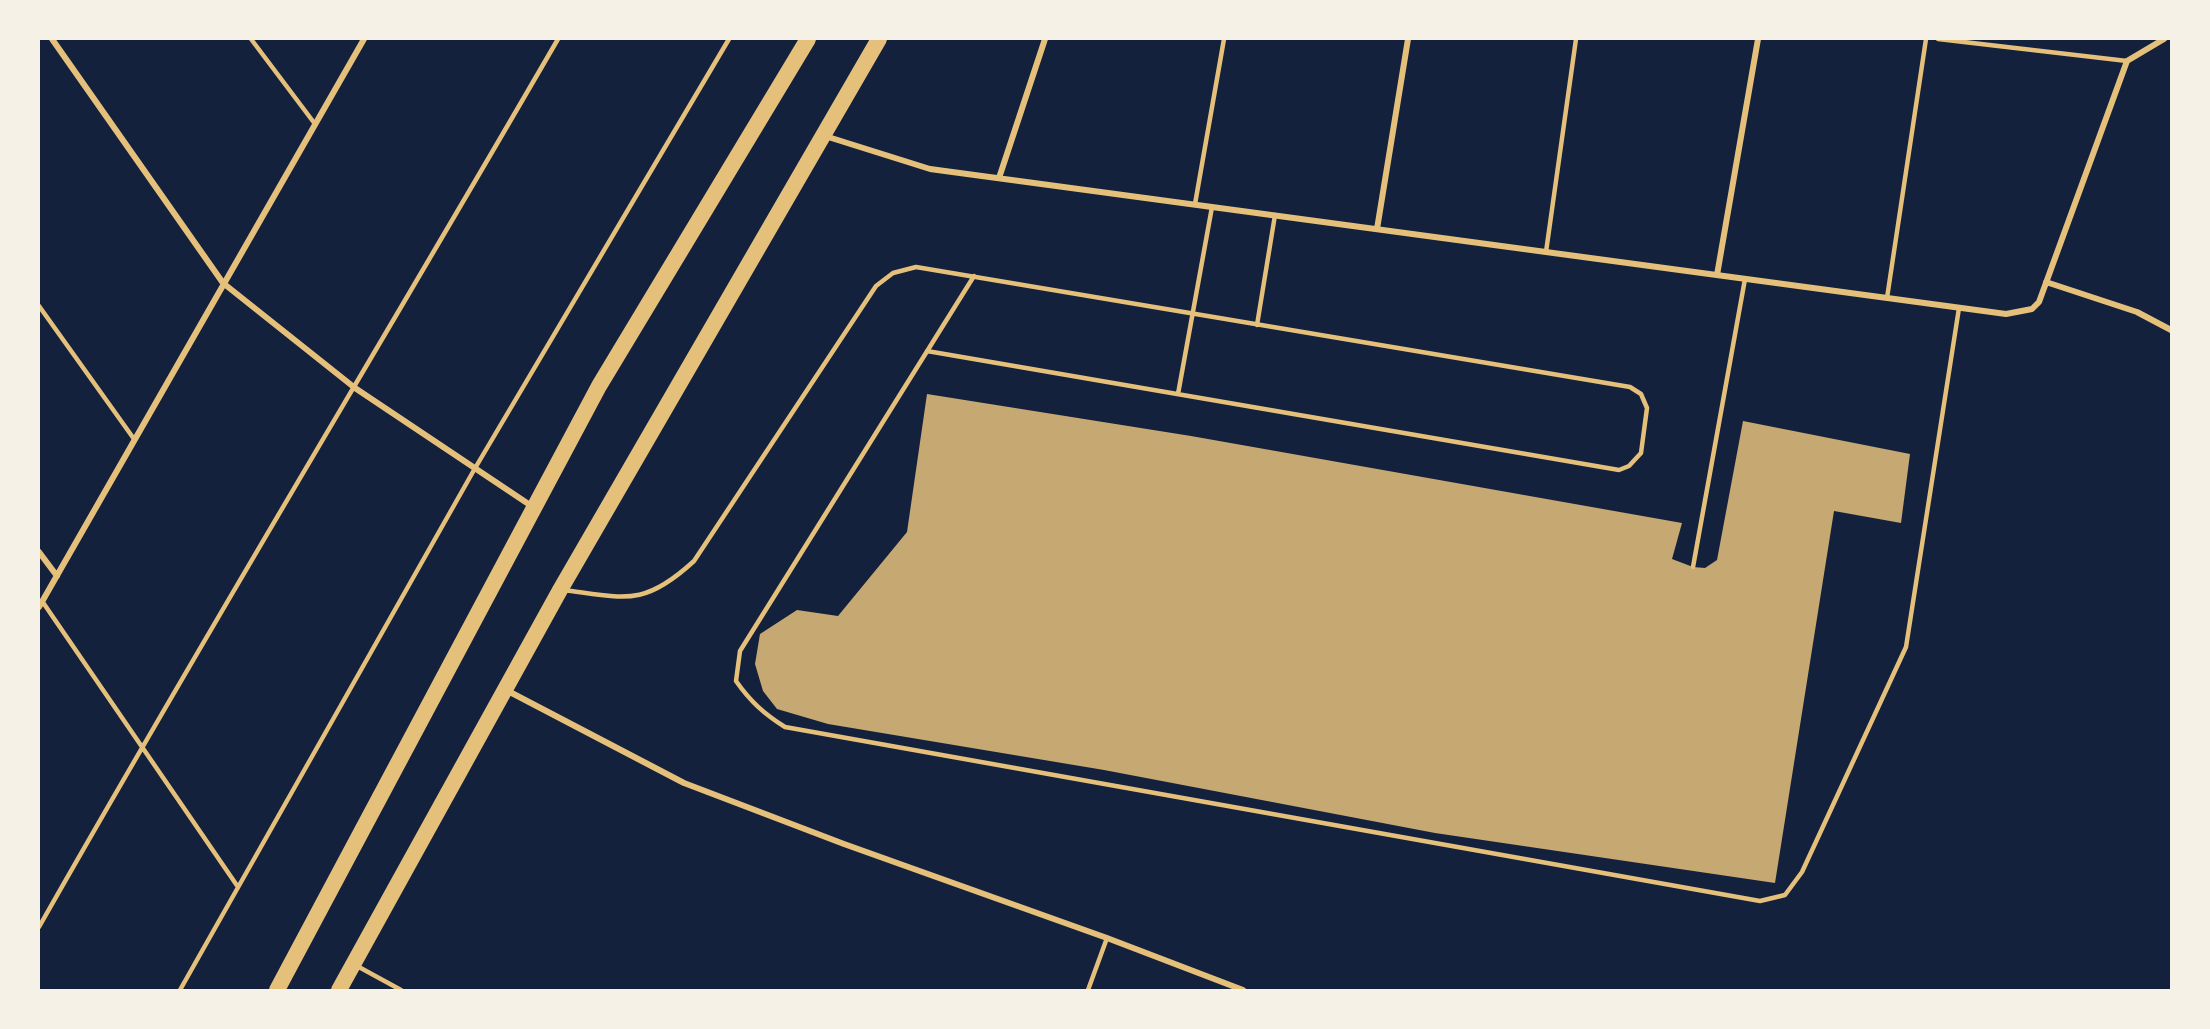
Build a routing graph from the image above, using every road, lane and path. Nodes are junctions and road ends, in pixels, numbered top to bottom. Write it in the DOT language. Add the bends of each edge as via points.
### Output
graph roads {
  1 [pos="52,39"];
  2 [pos="251,39"];
  3 [pos="364,39"];
  4 [pos="558,39"];
  5 [pos="729,39"];
  6 [pos="808,39"];
  7 [pos="879,39"];
  8 [pos="1045,39"];
  9 [pos="1224,39"];
  10 [pos="1408,39"];
  11 [pos="1576,39"];
  12 [pos="1758,39"];
  13 [pos="1926,39"];
  14 [pos="1938,39"];
  15 [pos="2164,39"];
  16 [pos="2127,61"];
  17 [pos="315,124"];
  18 [pos="824,136"];
  19 [pos="999,178"];
  20 [pos="1196,204"];
  21 [pos="1212,207"];
  22 [pos="1275,215"];
  23 [pos="1377,229"];
  24 [pos="1546,252"];
  25 [pos="1716,275"];
  26 [pos="974,276"];
  27 [pos="1744,279"];
  28 [pos="2046,282"];
  29 [pos="223,283"];
  30 [pos="1887,298"];
  31 [pos="39,306"];
  32 [pos="1959,308"];
  33 [pos="1192,315"];
  34 [pos="1257,325"];
  35 [pos="2171,330"];
  36 [pos="927,351"];
  37 [pos="355,388"];
  38 [pos="1178,394"];
  39 [pos="134,439"];
  40 [pos="474,470"];
  41 [pos="535,508"];
  42 [pos="39,552"];
  43 [pos="1693,567"];
  44 [pos="57,576"];
  45 [pos="560,590"];
  46 [pos="41,604"];
  47 [pos="505,690"];
  48 [pos="142,746"];
  49 [pos="238,887"];
  50 [pos="39,927"];
  51 [pos="1107,938"];
  52 [pos="352,964"];
  53 [pos="180,990"];
  54 [pos="277,990"];
  55 [pos="339,990"];
  56 [pos="401,990"];
  57 [pos="1088,990"];
  58 [pos="1243,990"];
  1 -- 29 [label="street"];
  2 -- 17 [label="lane"];
  3 -- 17 [label="street"];
  4 -- 37 [label="lane"];
  5 -- 40 [label="lane"];
  6 -- 41 [label="highway" via="599,386"];
  7 -- 18 [label="highway"];
  8 -- 19 [label="street"];
  9 -- 20 [label="lane"];
  10 -- 23 [label="street"];
  11 -- 24 [label="lane"];
  12 -- 25 [label="street"];
  13 -- 30 [label="lane"];
  14 -- 16 [label="lane"];
  15 -- 16 [label="street"];
  16 -- 28 [label="street"];
  17 -- 29 [label="street"];
  18 -- 19 [label="street" via="930,169"];
  18 -- 45 [label="highway"];
  19 -- 20 [label="street"];
  20 -- 21 [label="street"];
  21 -- 22 [label="street"];
  21 -- 33 [label="lane"];
  22 -- 23 [label="street"];
  22 -- 34 [label="lane"];
  23 -- 24 [label="street"];
  24 -- 25 [label="street"];
  25 -- 27 [label="street"];
  26 -- 33 [label="lane"];
  26 -- 36 [label="lane"];
  26 -- 45 [label="lane" via="916,267 893,273 876,286 694,561 670,583 643,595 621,597"];
  27 -- 30 [label="street"];
  27 -- 43 [label="lane"];
  28 -- 32 [label="street" via="2039,302 2031,309 2006,314"];
  28 -- 35 [label="street" via="2137,312"];
  29 -- 37 [label="street"];
  29 -- 39 [label="street"];
  30 -- 32 [label="street"];
  31 -- 39 [label="lane"];
  32 -- 36 [label="lane" via="1906,648 1802,872 1785,895 1760,901 785,727 751,703 736,681 740,651"];
  33 -- 34 [label="lane"];
  33 -- 38 [label="lane"];
  34 -- 38 [label="lane" via="1630,387 1641,394 1647,408 1641,453 1629,466 1618,470"];
  36 -- 38 [label="lane"];
  37 -- 40 [label="street"];
  37 -- 48 [label="lane"];
  39 -- 44 [label="street"];
  40 -- 41 [label="street"];
  40 -- 49 [label="lane"];
  41 -- 54 [label="highway"];
  42 -- 44 [label="street"];
  44 -- 46 [label="street"];
  45 -- 47 [label="highway"];
  46 -- 48 [label="lane"];
  47 -- 51 [label="street" via="684,783"];
  47 -- 52 [label="highway"];
  48 -- 49 [label="lane"];
  48 -- 50 [label="lane"];
  49 -- 53 [label="lane"];
  51 -- 57 [label="lane"];
  51 -- 58 [label="street"];
  52 -- 55 [label="highway"];
  52 -- 56 [label="lane"];
}
